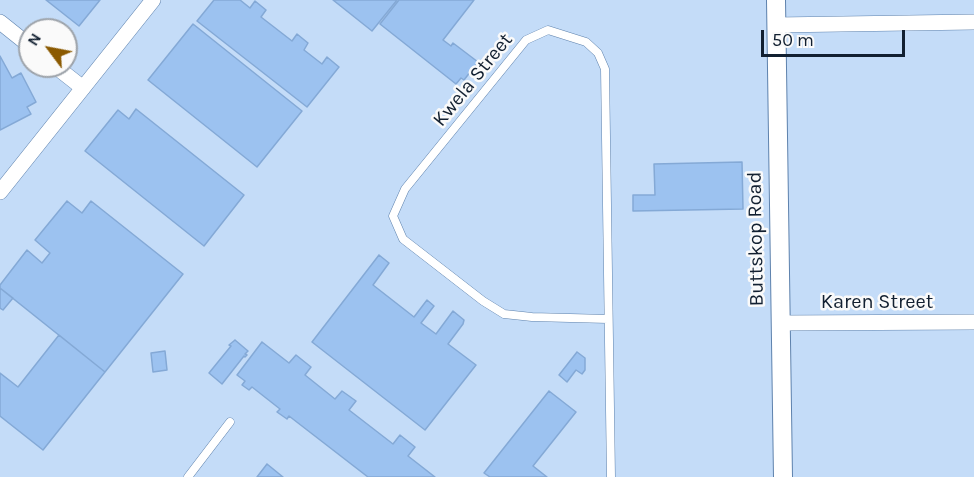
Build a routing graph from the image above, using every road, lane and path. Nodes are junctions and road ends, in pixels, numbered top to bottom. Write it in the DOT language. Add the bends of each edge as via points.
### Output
graph roads {
  1 [pos="153,0"];
  2 [pos="776,0"];
  3 [pos="0,21"];
  4 [pos="974,22"];
  5 [pos="776,25"];
  6 [pos="18,36"];
  7 [pos="71,78"];
  8 [pos="83,88"];
  9 [pos="0,192"];
  10 [pos="608,319"];
  11 [pos="974,322"];
  12 [pos="780,323"];
  13 [pos="230,422"];
  14 [pos="188,477"];
  15 [pos="611,477"];
  16 [pos="783,477"];
  1 -- 8 [label="street"];
  2 -- 5 [label="street, Buttskop Road"];
  3 -- 6 [label="street"];
  4 -- 5 [label="street"];
  5 -- 12 [label="street, Buttskop Road"];
  7 -- 8 [label="street"];
  8 -- 9 [label="street"];
  10 -- 10 [label="lane, Kwela Street" via="504,314 403,239 393,216 405,189 526,40 548,30 586,42 598,53 605,69"];
  10 -- 15 [label="lane, Kwela Street"];
  11 -- 12 [label="street, Karen Street"];
  12 -- 16 [label="street, Buttskop Road"];
  13 -- 14 [label="lane"];
}
